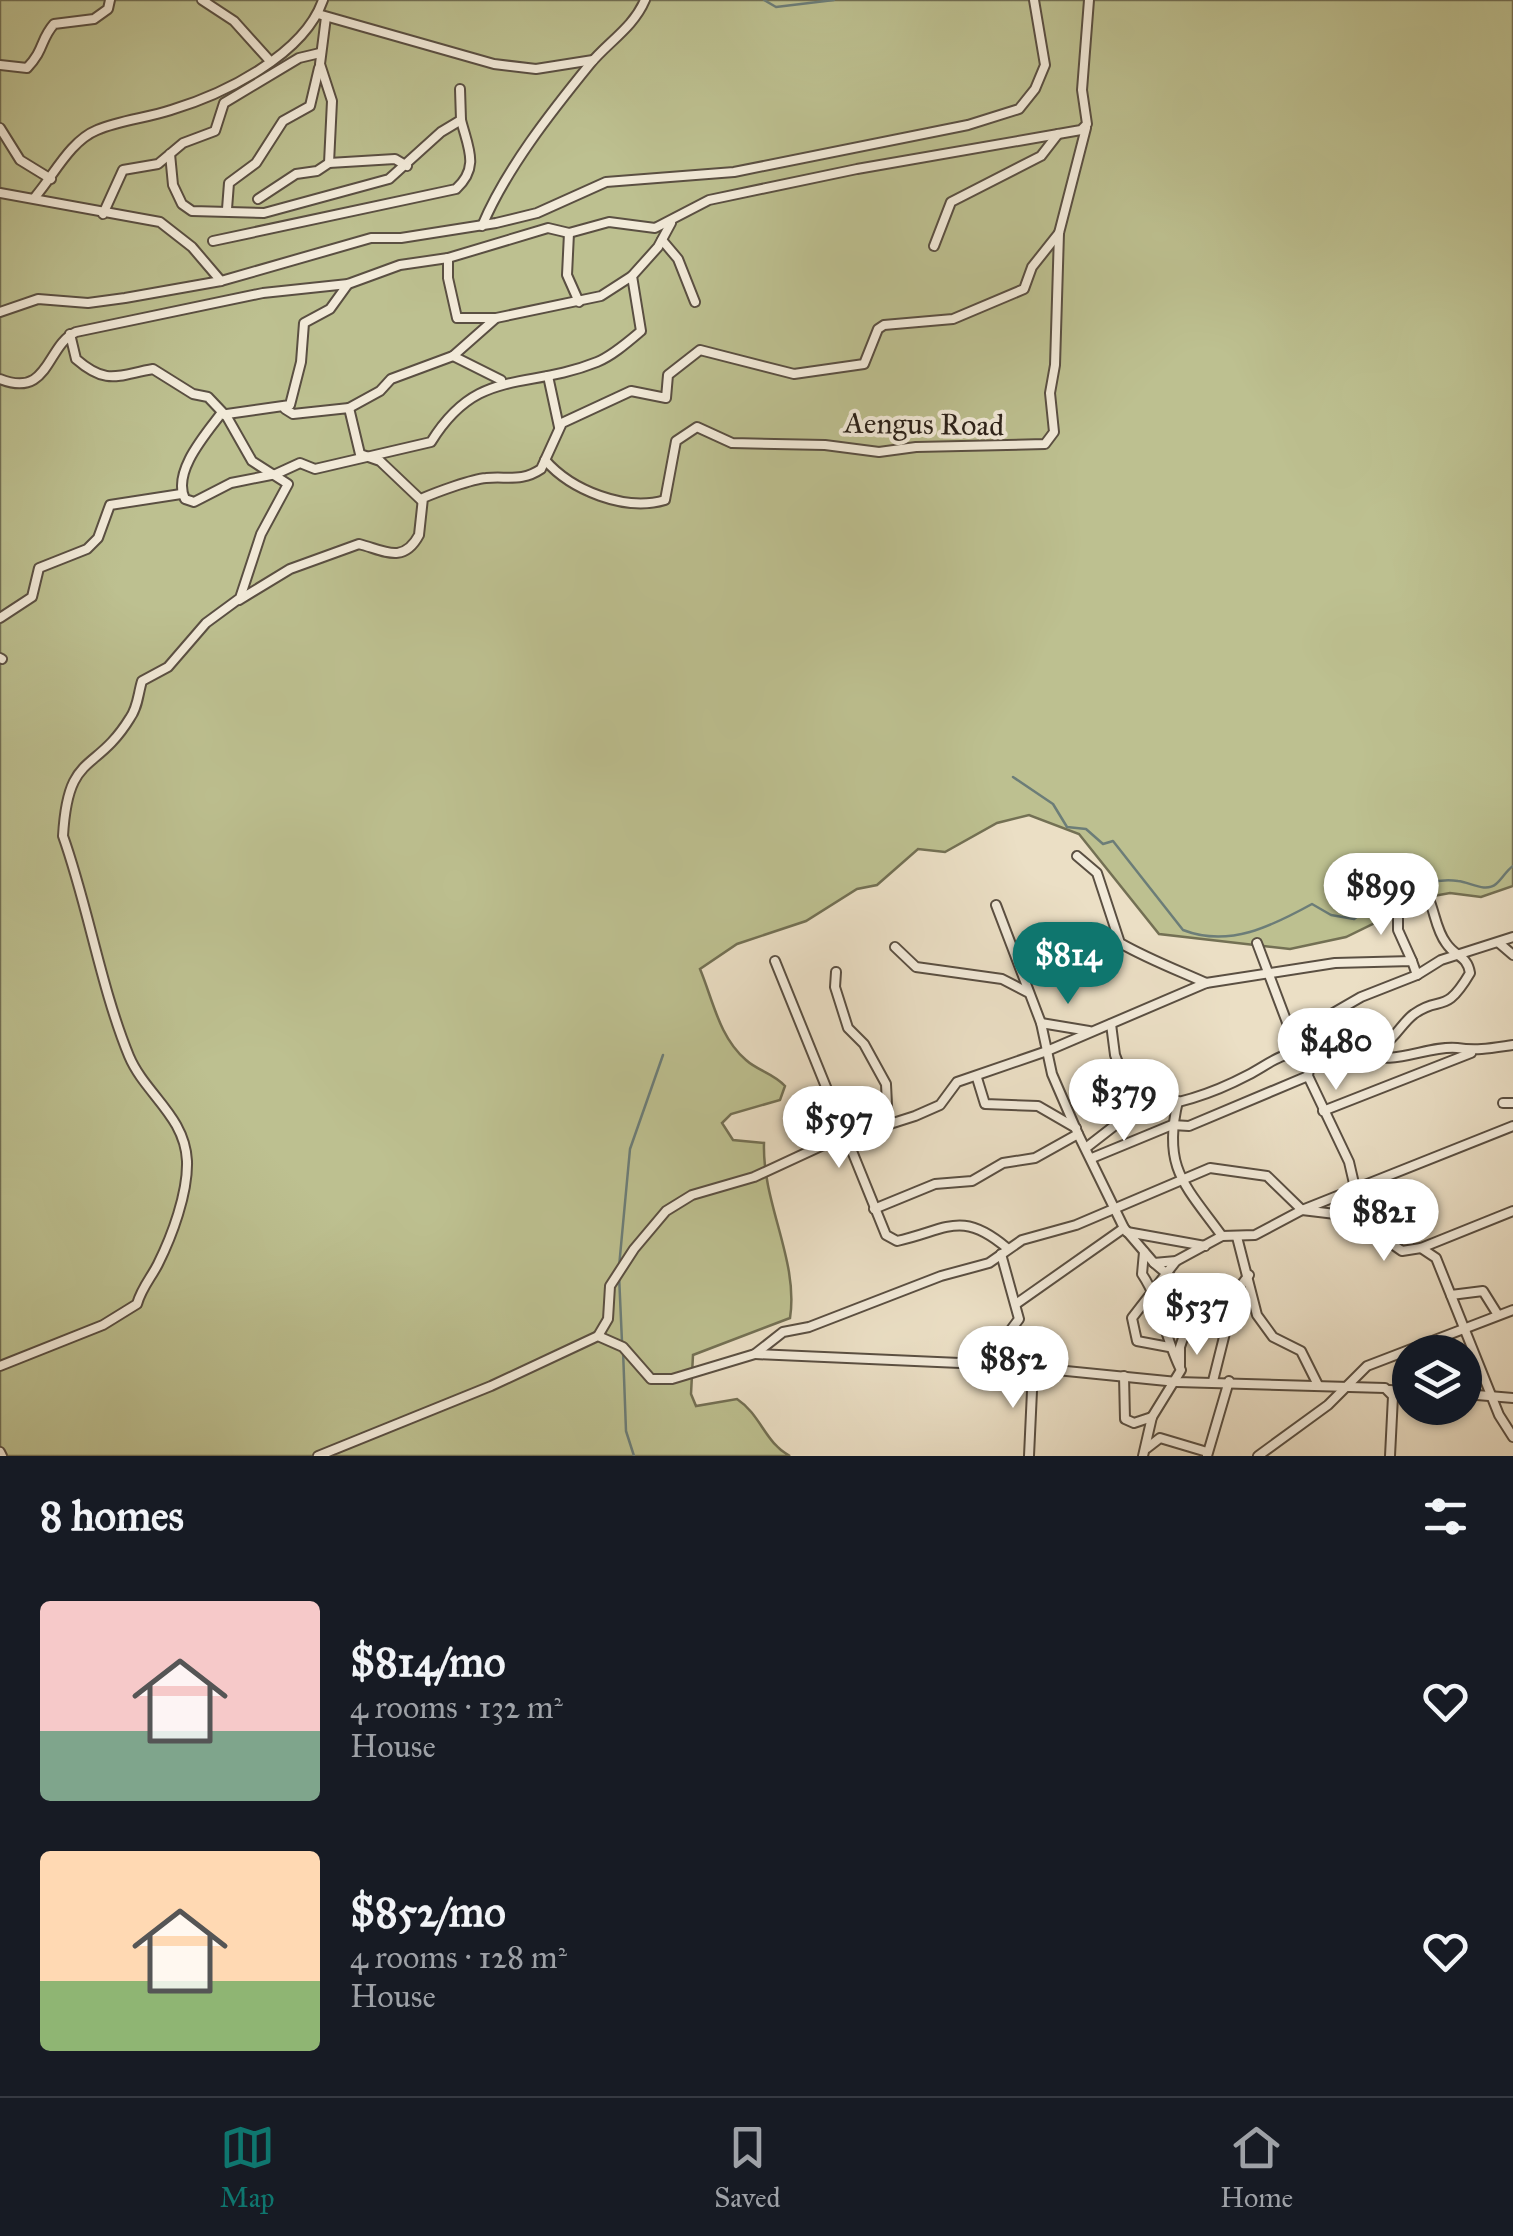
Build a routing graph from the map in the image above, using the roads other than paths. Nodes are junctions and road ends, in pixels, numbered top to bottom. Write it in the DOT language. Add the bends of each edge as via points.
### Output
graph roads {
  1 [pos="110,0"];
  2 [pos="202,0"];
  3 [pos="322,0"];
  4 [pos="646,0"];
  5 [pos="1034,0"];
  6 [pos="1089,0"];
  7 [pos="218,4"];
  8 [pos="322,15"];
  9 [pos="320,53"];
  10 [pos="594,60"];
  11 [pos="270,61"];
  12 [pos="320,64"];
  13 [pos="0,65"];
  14 [pos="460,89"];
  15 [pos="462,120"];
  16 [pos="1086,124"];
  17 [pos="0,128"];
  18 [pos="1058,134"];
  19 [pos="170,154"];
  20 [pos="329,162"];
  21 [pos="407,166"];
  22 [pos="51,179"];
  23 [pos="0,193"];
  24 [pos="35,196"];
  25 [pos="258,198"];
  26 [pos="227,209"];
  27 [pos="102,214"];
  28 [pos="672,220"];
  29 [pos="482,226"];
  30 [pos="569,233"];
  31 [pos="1060,233"];
  32 [pos="662,240"];
  33 [pos="213,241"];
  34 [pos="934,246"];
  35 [pos="448,258"];
  36 [pos="632,276"];
  37 [pos="220,280"];
  38 [pos="348,284"];
  39 [pos="579,302"];
  40 [pos="695,302"];
  41 [pos="0,312"];
  42 [pos="496,318"];
  43 [pos="70,334"];
  44 [pos="453,356"];
  45 [pos="548,376"];
  46 [pos="0,379"];
  47 [pos="501,380"];
  48 [pos="349,408"];
  49 [pos="285,410"];
  50 [pos="224,414"];
  51 [pos="559,427"];
  52 [pos="370,458"];
  53 [pos="545,460"];
  54 [pos="276,474"];
  55 [pos="181,494"];
  56 [pos="421,500"];
  57 [pos="232,606"];
  58 [pos="0,618"];
  59 [pos="1077,856"];
  60 [pos="1428,897"];
  61 [pos="996,905"];
  62 [pos="1398,909"];
  63 [pos="1513,937"];
  64 [pos="1499,943"];
  65 [pos="1257,944"];
  66 [pos="894,947"];
  67 [pos="1462,954"];
  68 [pos="1513,955"];
  69 [pos="775,961"];
  70 [pos="1412,961"];
  71 [pos="836,972"];
  72 [pos="1266,974"];
  73 [pos="1417,976"];
  74 [pos="1206,983"];
  75 [pos="1030,995"];
  76 [pos="1040,1023"];
  77 [pos="1111,1024"];
  78 [pos="1093,1032"];
  79 [pos="1513,1046"];
  80 [pos="1360,1050"];
  81 [pos="1048,1051"];
  82 [pos="1308,1051"];
  83 [pos="1470,1054"];
  84 [pos="1308,1076"];
  85 [pos="977,1078"];
  86 [pos="1178,1101"];
  87 [pos="1502,1103"];
  88 [pos="1513,1103"];
  89 [pos="1136,1109"];
  90 [pos="1324,1110"];
  91 [pos="1172,1125"];
  92 [pos="888,1126"];
  93 [pos="1513,1126"];
  94 [pos="1077,1132"];
  95 [pos="847,1141"];
  96 [pos="1087,1147"];
  97 [pos="1092,1158"];
  98 [pos="1179,1180"];
  99 [pos="1355,1190"];
  100 [pos="874,1209"];
  101 [pos="1114,1209"];
  102 [pos="1302,1210"];
  103 [pos="1513,1211"];
  104 [pos="1362,1222"];
  105 [pos="1126,1230"];
  106 [pos="1222,1236"];
  107 [pos="1237,1237"];
  108 [pos="1204,1246"];
  109 [pos="1422,1248"];
  110 [pos="1004,1251"];
  111 [pos="1144,1252"];
  112 [pos="1176,1261"];
  113 [pos="1154,1263"];
  114 [pos="1168,1274"];
  115 [pos="1249,1275"];
  116 [pos="1153,1290"];
  117 [pos="1452,1295"];
  118 [pos="1016,1304"];
  119 [pos="1513,1310"];
  120 [pos="1498,1316"];
  121 [pos="1463,1328"];
  122 [pos="598,1336"];
  123 [pos="1169,1347"];
  124 [pos="755,1354"];
  125 [pos="1005,1365"];
  126 [pos="0,1366"];
  127 [pos="1180,1367"];
  128 [pos="1033,1369"];
  129 [pos="1124,1376"];
  130 [pos="1213,1381"];
  131 [pos="1228,1381"];
  132 [pos="1177,1382"];
  133 [pos="1318,1385"];
  134 [pos="1344,1386"];
  135 [pos="1389,1390"];
  136 [pos="1392,1390"];
  137 [pos="1482,1395"];
  138 [pos="1492,1396"];
  139 [pos="1513,1398"];
  140 [pos="1152,1417"];
  141 [pos="1513,1437"];
  142 [pos="1144,1454"];
  143 [pos="1207,1454"];
  144 [pos="318,1456"];
  145 [pos="1029,1456"];
  146 [pos="1258,1456"];
  147 [pos="1390,1456"];
  1 -- 13 [label="street" via="94,20 54,24 27,68"];
  2 -- 7 [label="street"];
  3 -- 8 [label="street"];
  4 -- 10 [label="street"];
  5 -- 29 [label="street" via="1045,65 1019,109 734,172 606,182 537,212"];
  6 -- 16 [label="street, Aengus Road"];
  7 -- 11 [label="street"];
  8 -- 9 [label="street"];
  8 -- 10 [label="street" via="494,64 536,69"];
  8 -- 11 [label="street"];
  9 -- 12 [label="street"];
  9 -- 19 [label="street" via="224,103 215,131"];
  10 -- 29 [label="street"];
  11 -- 22 [label="street" via="175,109 96,130 78,141"];
  12 -- 20 [label="street" via="332,101"];
  12 -- 26 [label="street" via="310,106 284,121 256,163 229,183"];
  14 -- 15 [label="street"];
  15 -- 21 [label="street"];
  15 -- 33 [label="street" via="472,158 456,189"];
  16 -- 18 [label="street"];
  16 -- 31 [label="street, Aengus Road"];
  17 -- 22 [label="street" via="20,160"];
  18 -- 28 [label="street" via="782,184 699,203"];
  18 -- 34 [label="street" via="1042,156 951,202"];
  19 -- 26 [label="street" via="182,204 202,214"];
  19 -- 27 [label="street" via="150,168 123,170"];
  20 -- 21 [label="street" via="395,159"];
  20 -- 25 [label="street"];
  21 -- 26 [label="street" via="389,179 291,207 264,213"];
  22 -- 24 [label="street"];
  23 -- 24 [label="street"];
  24 -- 27 [label="street"];
  27 -- 37 [label="street" via="160,222"];
  28 -- 30 [label="street" via="655,228 599,223"];
  28 -- 32 [label="street"];
  29 -- 37 [label="street" via="371,238"];
  30 -- 35 [label="street" via="548,228"];
  30 -- 39 [label="street" via="567,275"];
  31 -- 51 [label="street" via="1024,289 954,319 884,325 864,364 794,374 700,350 668,375 666,398 617,395"];
  31 -- 53 [label="street, Aengus Road" via="1050,393 1054,432 1044,444 879,452 732,442 697,427 676,442 665,500 648,504 581,488"];
  32 -- 36 [label="street"];
  32 -- 40 [label="street" via="678,258"];
  35 -- 38 [label="street" via="400,265"];
  35 -- 42 [label="street" via="457,318"];
  36 -- 39 [label="street"];
  36 -- 45 [label="street" via="640,332 608,357"];
  37 -- 41 [label="street" via="98,302 38,299"];
  38 -- 43 [label="street" via="263,293"];
  38 -- 49 [label="street" via="330,309 304,323 296,384"];
  39 -- 42 [label="street"];
  42 -- 44 [label="street"];
  43 -- 46 [label="street" via="35,379"];
  43 -- 50 [label="street" via="76,359 103,376 154,369 208,396"];
  44 -- 47 [label="street"];
  44 -- 48 [label="street" via="391,379"];
  45 -- 47 [label="street"];
  45 -- 51 [label="street"];
  47 -- 52 [label="street" via="451,413 431,442"];
  48 -- 49 [label="street"];
  48 -- 52 [label="street" via="358,450"];
  49 -- 50 [label="street"];
  50 -- 54 [label="street" via="242,450"];
  50 -- 55 [label="street" via="187,465"];
  51 -- 53 [label="street"];
  52 -- 54 [label="street" via="315,469 300,463"];
  52 -- 56 [label="street"];
  53 -- 56 [label="street" via="528,476 480,478"];
  54 -- 55 [label="street" via="231,483 194,502"];
  54 -- 57 [label="street" via="288,486"];
  55 -- 58 [label="street" via="110,506 94,543 69,560 39,568 32,597"];
  56 -- 57 [label="street" via="419,535 400,552 390,556 353,546 290,569"];
  57 -- 126 [label="street" via="206,623 168,667 142,681 132,715 80,768 64,808 63,836 77,890 130,1057 178,1124 187,1161 181,1201 137,1304 104,1325"];
  59 -- 74 [label="street" via="1097,874 1120,942"];
  60 -- 67 [label="street" via="1447,946"];
  61 -- 75 [label="street"];
  62 -- 70 [label="street" via="1398,930"];
  63 -- 64 [label="street"];
  64 -- 67 [label="street"];
  64 -- 68 [label="street"];
  65 -- 72 [label="street"];
  66 -- 75 [label="street" via="916,967 1002,978"];
  67 -- 73 [label="street"];
  67 -- 80 [label="street" via="1470,974 1457,995 1414,1014 1388,1042"];
  69 -- 95 [label="street"];
  70 -- 72 [label="street"];
  70 -- 73 [label="street"];
  71 -- 92 [label="street" via="848,1028 886,1084"];
  72 -- 74 [label="street"];
  72 -- 82 [label="street" via="1294,1041"];
  73 -- 82 [label="street" via="1316,1023"];
  74 -- 77 [label="street"];
  75 -- 76 [label="street"];
  76 -- 78 [label="street"];
  76 -- 81 [label="street"];
  77 -- 78 [label="street"];
  77 -- 89 [label="street" via="1114,1055"];
  78 -- 81 [label="street"];
  79 -- 83 [label="street"];
  80 -- 82 [label="street" via="1324,1060"];
  80 -- 83 [label="street" via="1389,1057 1456,1048"];
  81 -- 85 [label="street"];
  81 -- 94 [label="street"];
  82 -- 84 [label="street"];
  82 -- 86 [label="street" via="1281,1053 1248,1075"];
  83 -- 90 [label="street"];
  84 -- 90 [label="street"];
  84 -- 91 [label="street" via="1189,1126"];
  85 -- 92 [label="street" via="958,1082 940,1105"];
  85 -- 94 [label="street" via="985,1104 1038,1106"];
  86 -- 89 [label="street"];
  86 -- 91 [label="street"];
  87 -- 88 [label="street"];
  89 -- 96 [label="street"];
  90 -- 99 [label="street"];
  91 -- 97 [label="street"];
  91 -- 98 [label="street"];
  92 -- 95 [label="street"];
  93 -- 99 [label="street"];
  94 -- 96 [label="street"];
  94 -- 100 [label="street" via="1035,1158 1003,1163 972,1181 935,1184"];
  95 -- 100 [label="street"];
  95 -- 122 [label="street" via="676,1203 654,1222 610,1286 608,1319"];
  96 -- 97 [label="street"];
  97 -- 101 [label="street"];
  98 -- 101 [label="street"];
  98 -- 102 [label="street" via="1210,1168 1258,1173"];
  98 -- 106 [label="street"];
  99 -- 102 [label="street"];
  99 -- 104 [label="street"];
  100 -- 110 [label="street" via="891,1240 948,1224 974,1226"];
  101 -- 105 [label="street"];
  101 -- 110 [label="street"];
  102 -- 104 [label="street"];
  102 -- 107 [label="street"];
  103 -- 109 [label="street"];
  104 -- 109 [label="street" via="1396,1250"];
  105 -- 108 [label="street"];
  105 -- 111 [label="street"];
  105 -- 118 [label="street"];
  106 -- 107 [label="street"];
  106 -- 108 [label="street"];
  107 -- 115 [label="street"];
  108 -- 112 [label="street"];
  109 -- 117 [label="street" via="1436,1258"];
  110 -- 118 [label="street"];
  110 -- 124 [label="street" via="989,1263 810,1328 787,1330"];
  111 -- 113 [label="street"];
  111 -- 116 [label="street" via="1142,1274"];
  112 -- 113 [label="street"];
  112 -- 114 [label="street"];
  113 -- 114 [label="street"];
  114 -- 116 [label="street"];
  114 -- 127 [label="street" via="1195,1303"];
  115 -- 130 [label="street" via="1226,1306"];
  115 -- 133 [label="street" via="1257,1316 1275,1339 1301,1352"];
  116 -- 123 [label="street"];
  116 -- 123 [label="street" via="1136,1308 1134,1335 1136,1341"];
  117 -- 120 [label="street" via="1483,1292"];
  117 -- 121 [label="street"];
  118 -- 125 [label="street" via="1020,1319 1004,1339"];
  119 -- 120 [label="street"];
  120 -- 121 [label="street"];
  121 -- 134 [label="street" via="1374,1362"];
  121 -- 138 [label="street"];
  122 -- 124 [label="street" via="622,1348 651,1378 672,1379"];
  122 -- 144 [label="street"];
  123 -- 127 [label="street"];
  124 -- 125 [label="street"];
  125 -- 128 [label="street"];
  127 -- 132 [label="street"];
  128 -- 129 [label="street"];
  128 -- 145 [label="street"];
  129 -- 132 [label="street"];
  129 -- 140 [label="street" via="1125,1419"];
  130 -- 131 [label="street"];
  130 -- 132 [label="street"];
  131 -- 133 [label="street"];
  131 -- 143 [label="street"];
  132 -- 140 [label="street"];
  133 -- 134 [label="street"];
  134 -- 135 [label="street"];
  134 -- 146 [label="street"];
  135 -- 136 [label="street"];
  135 -- 147 [label="street"];
  137 -- 138 [label="street"];
  138 -- 139 [label="street"];
  138 -- 141 [label="street"];
  140 -- 142 [label="street"];
  142 -- 143 [label="street" via="1160,1438"];
}
